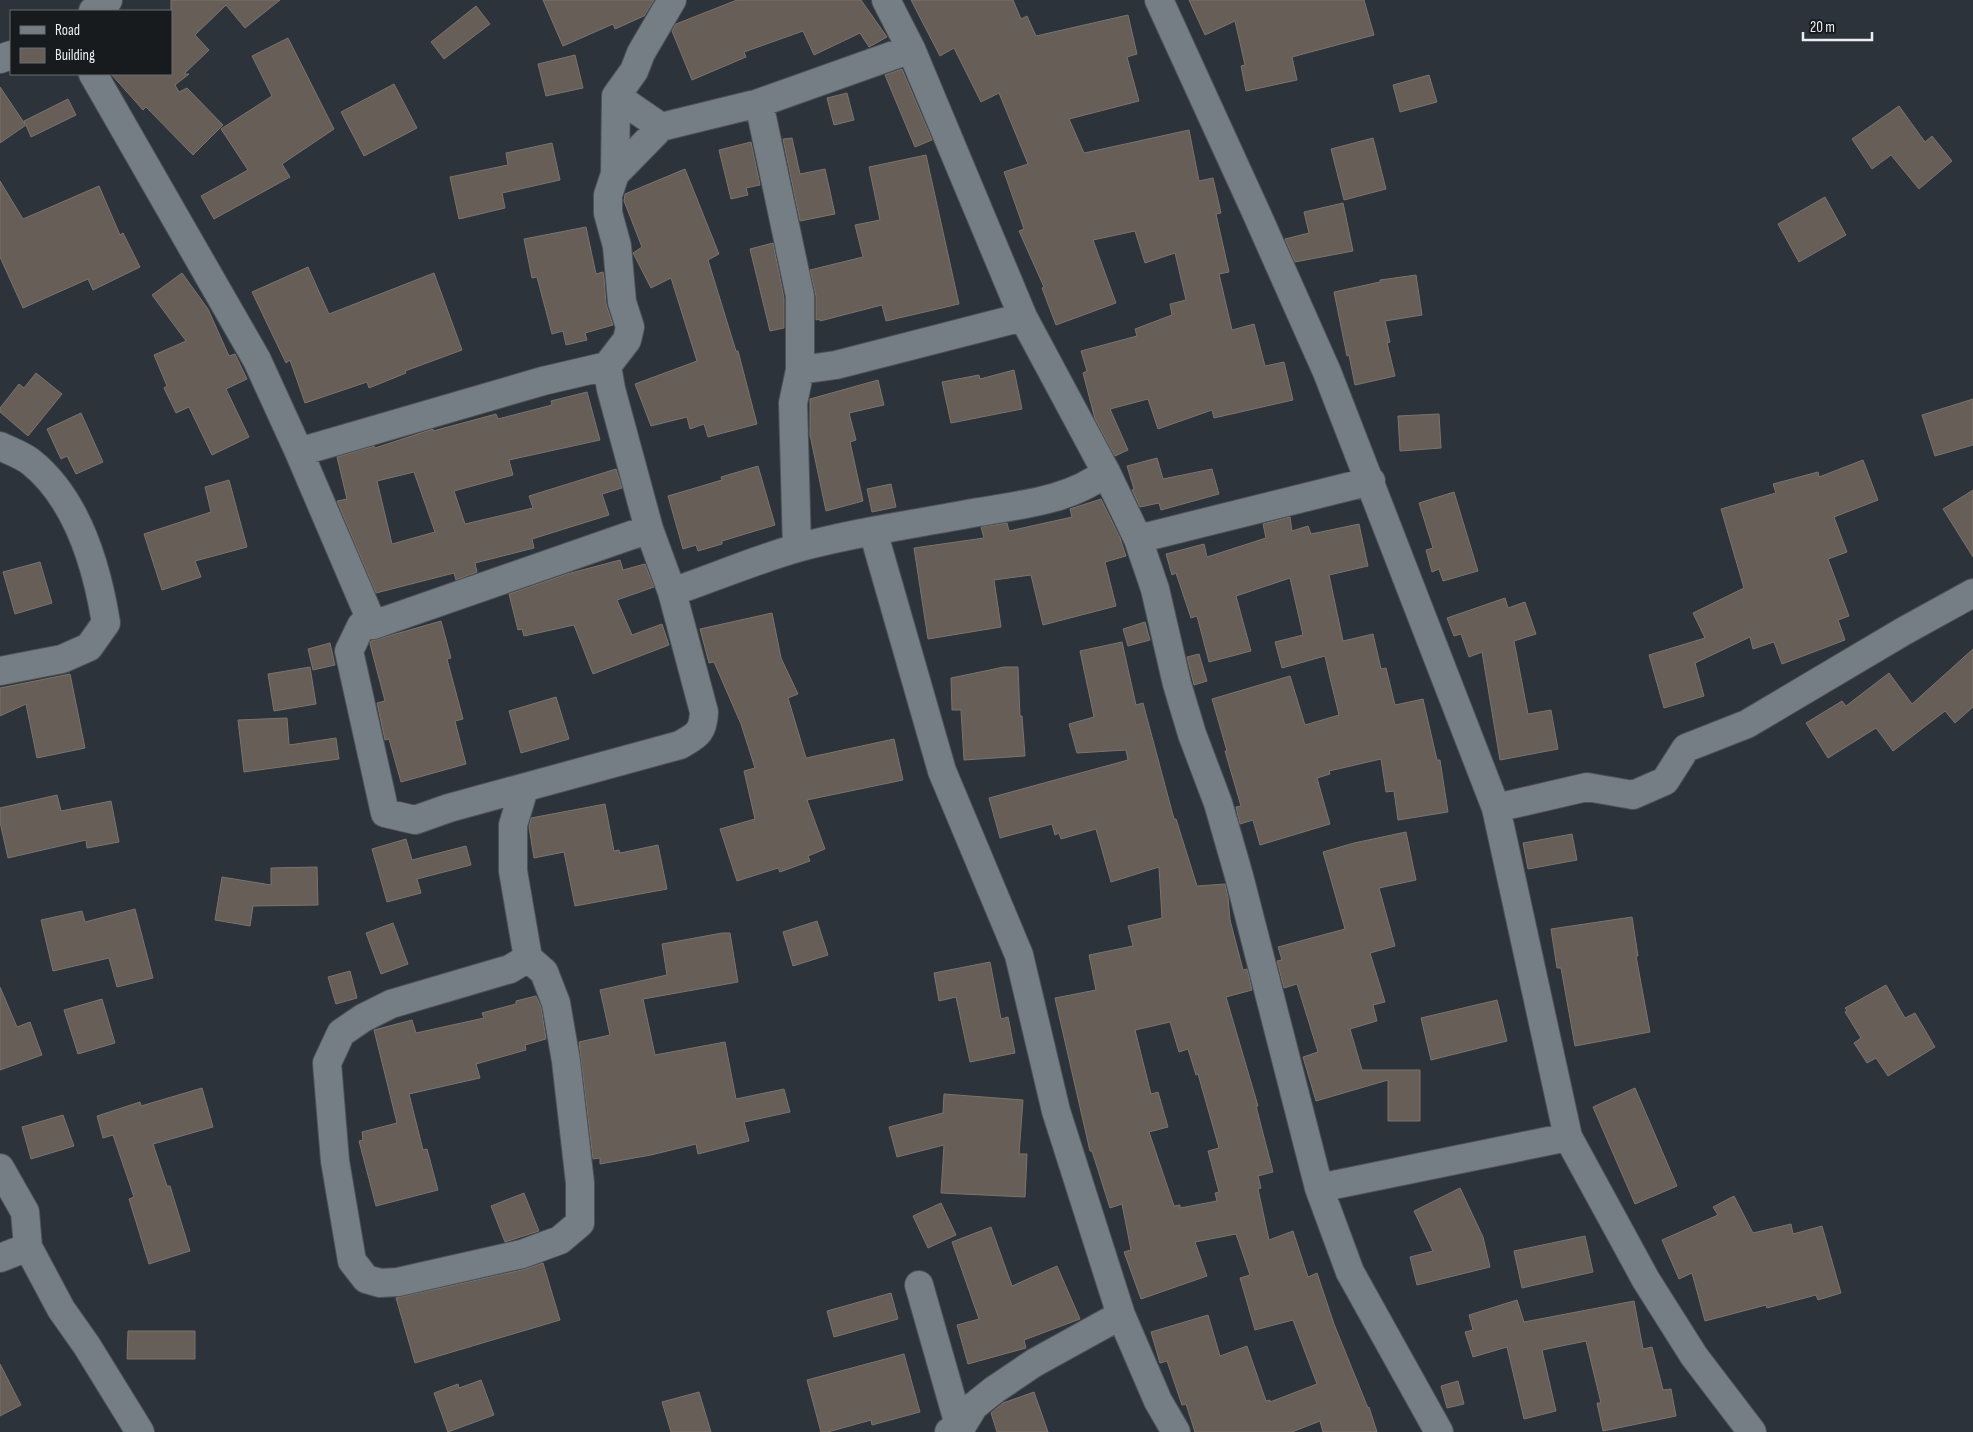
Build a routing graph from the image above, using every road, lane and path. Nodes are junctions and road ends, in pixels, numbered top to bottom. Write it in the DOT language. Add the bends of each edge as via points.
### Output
graph roads {
  1 [pos="108,0"];
  2 [pos="672,0"];
  3 [pos="886,0"];
  4 [pos="1159,0"];
  5 [pos="94,10"];
  6 [pos="911,48"];
  7 [pos="94,75"];
  8 [pos="616,96"];
  9 [pos="759,103"];
  10 [pos="661,127"];
  11 [pos="615,174"];
  12 [pos="1023,317"];
  13 [pos="608,366"];
  14 [pos="800,370"];
  15 [pos="0,446"];
  16 [pos="299,452"];
  17 [pos="1106,472"];
  18 [pos="1370,481"];
  19 [pos="649,529"];
  20 [pos="873,531"];
  21 [pos="1138,539"];
  22 [pos="797,548"];
  23 [pos="672,592"];
  24 [pos="1973,593"];
  25 [pos="373,625"];
  26 [pos="0,671"];
  27 [pos="524,789"];
  28 [pos="1496,808"];
  29 [pos="528,958"];
  30 [pos="1568,1137"];
  31 [pos="0,1168"];
  32 [pos="1319,1188"];
  33 [pos="28,1247"];
  34 [pos="0,1258"];
  35 [pos="919,1286"];
  36 [pos="1121,1315"];
  37 [pos="1431,1430"];
  38 [pos="957,1431"];
  39 [pos="140,1432"];
  40 [pos="1176,1432"];
  41 [pos="1752,1432"];
  1 -- 5 [label="street"];
  2 -- 8 [label="street" via="641,53 634,72"];
  3 -- 6 [label="street"];
  4 -- 18 [label="street" via="1323,363"];
  6 -- 9 [label="street"];
  6 -- 12 [label="street"];
  7 -- 16 [label="street" via="257,360"];
  8 -- 10 [label="street"];
  8 -- 11 [label="street"];
  9 -- 10 [label="street"];
  9 -- 14 [label="street" via="800,296"];
  10 -- 11 [label="street"];
  11 -- 13 [label="street" via="608,194 608,213 617,246 622,302 630,327 627,340"];
  12 -- 14 [label="street" via="836,365"];
  12 -- 17 [label="street"];
  13 -- 16 [label="street" via="543,381"];
  13 -- 19 [label="street" via="611,389"];
  14 -- 22 [label="street" via="793,403"];
  15 -- 26 [label="street" via="30,461 56,488 80,528 100,586 106,623 89,647 62,659"];
  16 -- 25 [label="street"];
  17 -- 20 [label="street" via="1092,483 1053,497"];
  17 -- 21 [label="street"];
  18 -- 21 [label="street"];
  18 -- 28 [label="street"];
  19 -- 23 [label="street"];
  19 -- 25 [label="street"];
  20 -- 22 [label="street"];
  20 -- 36 [label="street" via="942,771 1019,955 1056,1110"];
  21 -- 32 [label="street" via="1155,589 1184,709 1218,803 1236,867"];
  22 -- 23 [label="street"];
  23 -- 27 [label="street" via="704,712 698,735 680,745"];
  24 -- 28 [label="street" via="1747,724 1686,748 1665,781 1633,795 1587,787"];
  25 -- 27 [label="street" via="361,626 349,651 384,813 415,820 448,808"];
  27 -- 29 [label="street" via="513,825 513,872"];
  28 -- 30 [label="street"];
  29 -- 29 [label="street" via="544,972 556,1002 579,1174 580,1223 560,1240 522,1254 398,1282 380,1284 366,1279 352,1261 335,1161 328,1063 341,1033 391,1004 510,969"];
  30 -- 32 [label="street"];
  30 -- 41 [label="street" via="1646,1280 1688,1348"];
  31 -- 33 [label="street" via="25,1212"];
  32 -- 37 [label="street" via="1350,1272"];
  33 -- 34 [label="street"];
  33 -- 39 [label="street" via="61,1309"];
  35 -- 38 [label="street"];
  36 -- 38 [label="street" via="1034,1363 994,1390 974,1406"];
  36 -- 40 [label="street" via="1158,1401"];
}
